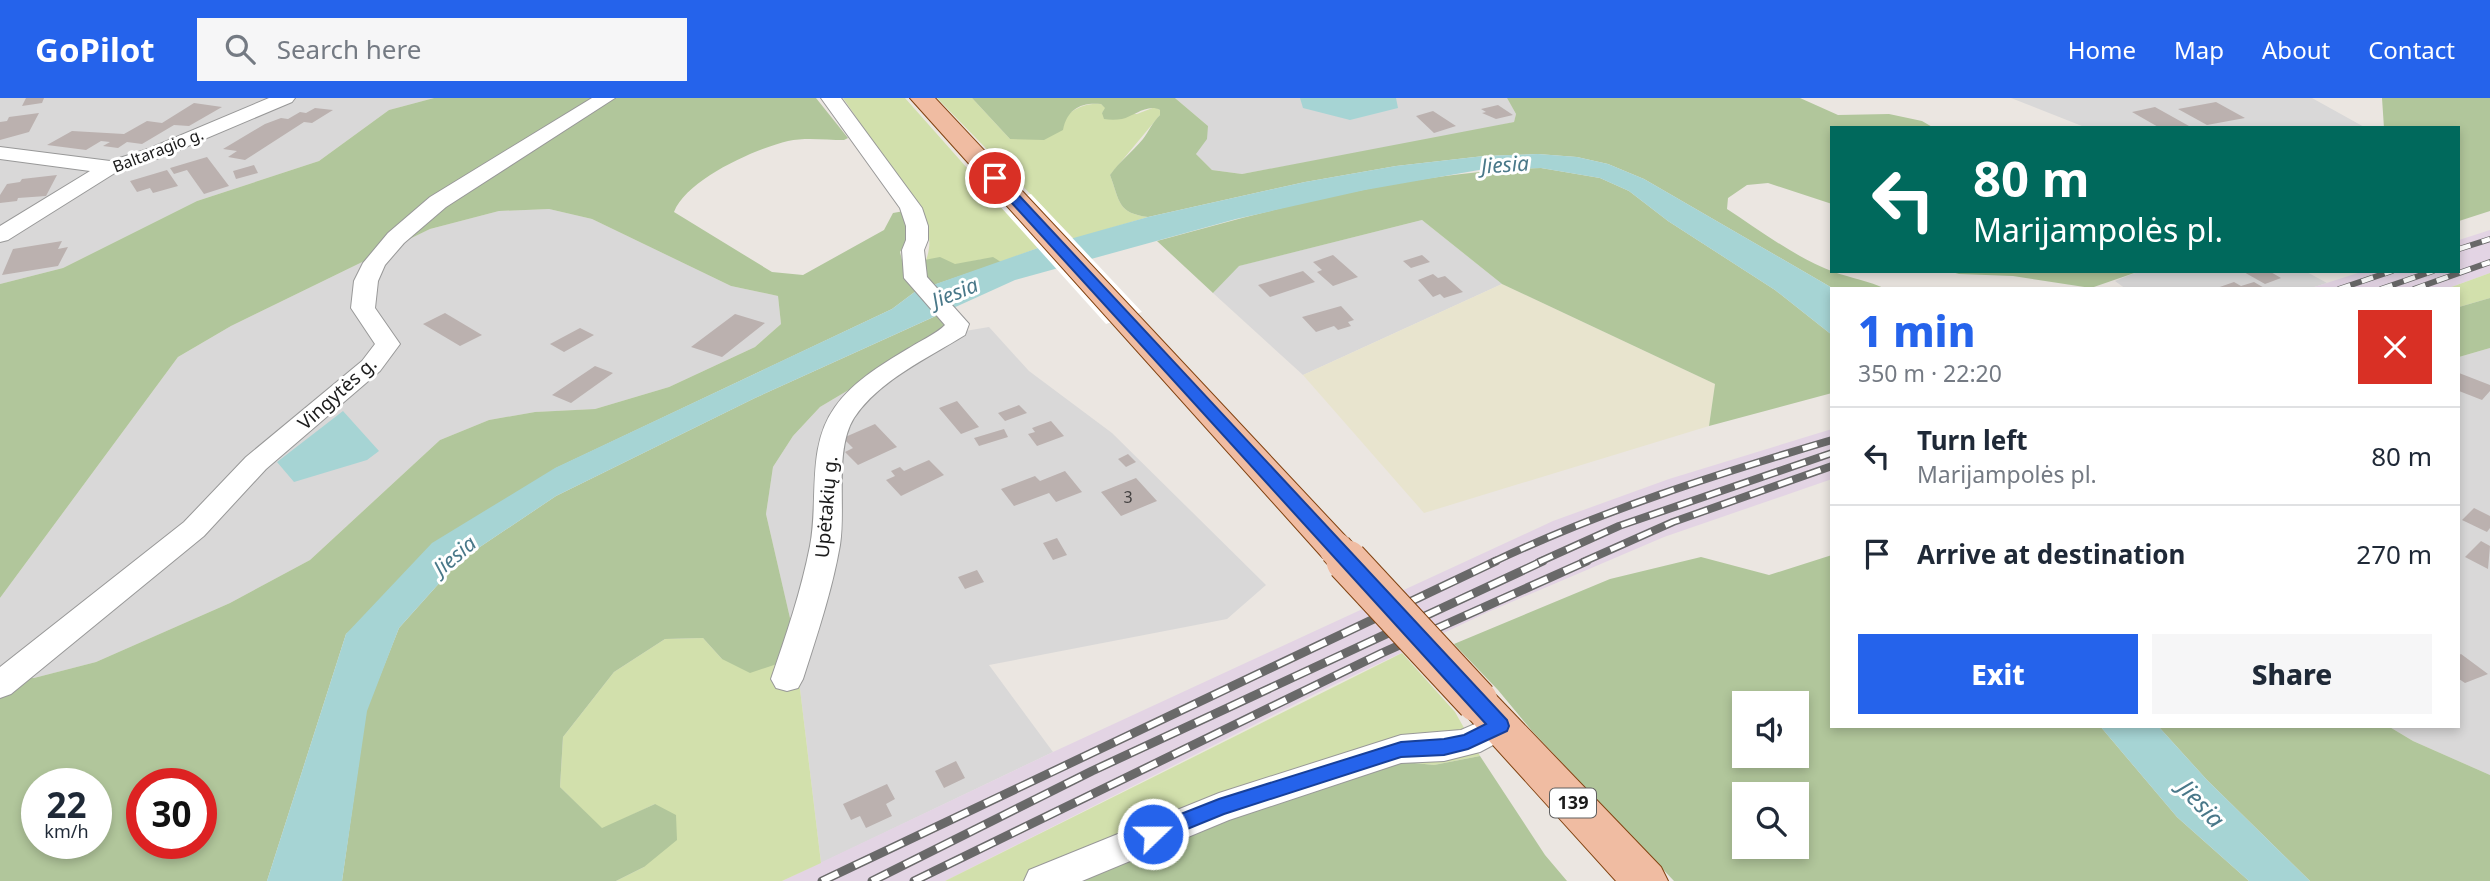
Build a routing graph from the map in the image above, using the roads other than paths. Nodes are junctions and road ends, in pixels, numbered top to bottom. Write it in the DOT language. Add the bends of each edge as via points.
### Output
graph roads {
  1 [pos="285,98"];
  2 [pos="605,98"];
  3 [pos="831,98"];
  4 [pos="922,98"];
  5 [pos="0,153"];
  6 [pos="111,167"];
  7 [pos="0,234"];
  8 [pos="786,679"];
  9 [pos="0,685"];
  10 [pos="1488,713"];
  11 [pos="1042,881"];
  12 [pos="1645,881"];
  1 -- 6 [label="street, Baltaragio g."];
  2 -- 9 [label="street, Vingytės g." via="438,202 396,238 374,263 366,281 363,307 388,344 371,366 256,463 194,529"];
  3 -- 8 [label="street, Upėtakių g." via="911,208 917,226 913,250 916,278 957,324 956,330 863,393 837,424 828,457 824,558"];
  4 -- 10 [label="main road, 139, bridge"];
  5 -- 6 [label="street"];
  6 -- 7 [label="street, Baltaragio g."];
  10 -- 11 [label="street" via="1468,741 1401,749 1219,808"];
  10 -- 12 [label="main road, 139"];
}
